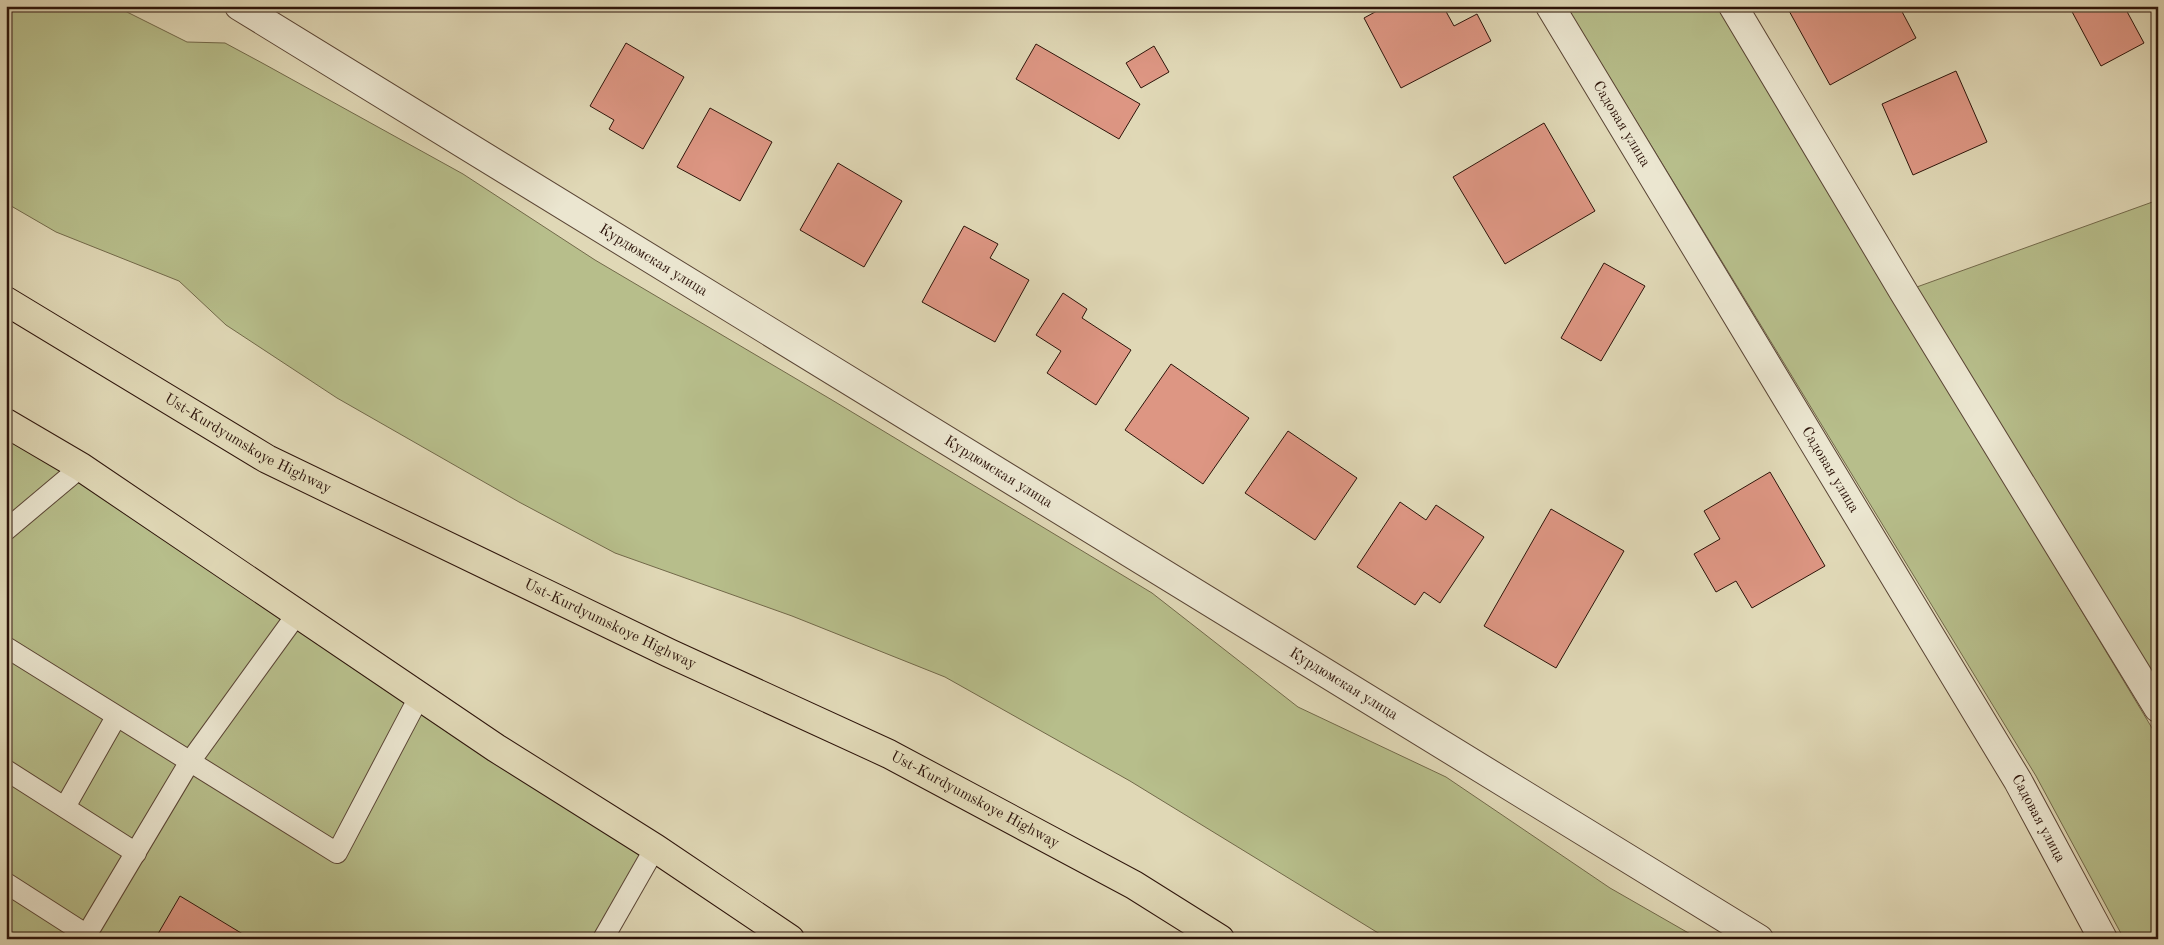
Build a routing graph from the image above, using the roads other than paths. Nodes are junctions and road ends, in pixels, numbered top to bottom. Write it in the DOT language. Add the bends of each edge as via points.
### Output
graph roads {
  1 [pos="239,6"];
  2 [pos="1550,6"];
  3 [pos="1733,6"];
  4 [pos="6,301"];
  5 [pos="6,423"];
  6 [pos="81,467"];
  7 [pos="6,530"];
  8 [pos="297,614"];
  9 [pos="6,647"];
  10 [pos="419,697"];
  11 [pos="2158,708"];
  12 [pos="116,717"];
  13 [pos="190,763"];
  14 [pos="6,770"];
  15 [pos="64,807"];
  16 [pos="655,848"];
  17 [pos="136,853"];
  18 [pos="6,883"];
  19 [pos="86,937"];
  20 [pos="603,939"];
  21 [pos="790,939"];
  22 [pos="1220,939"];
  23 [pos="1759,939"];
  24 [pos="2103,939"];
  1 -- 23 [label="street, Курдюмская улица"];
  2 -- 24 [label="street, Садовая улица" via="2018,781"];
  3 -- 11 [label="street"];
  4 -- 22 [label="main road, Ust-Kurdyumskoye Highway" via="267,459 669,653 889,754 1134,885"];
  5 -- 6 [label="main road"];
  6 -- 7 [label="lane"];
  6 -- 8 [label="main road"];
  8 -- 10 [label="main road"];
  8 -- 13 [label="lane"];
  9 -- 12 [label="lane"];
  10 -- 13 [label="lane" via="337,853"];
  10 -- 16 [label="main road" via="545,781"];
  12 -- 13 [label="lane"];
  12 -- 15 [label="lane"];
  13 -- 17 [label="lane"];
  14 -- 15 [label="lane"];
  15 -- 17 [label="lane"];
  16 -- 20 [label="lane"];
  16 -- 21 [label="main road"];
  17 -- 19 [label="lane"];
  18 -- 19 [label="lane"];
}
